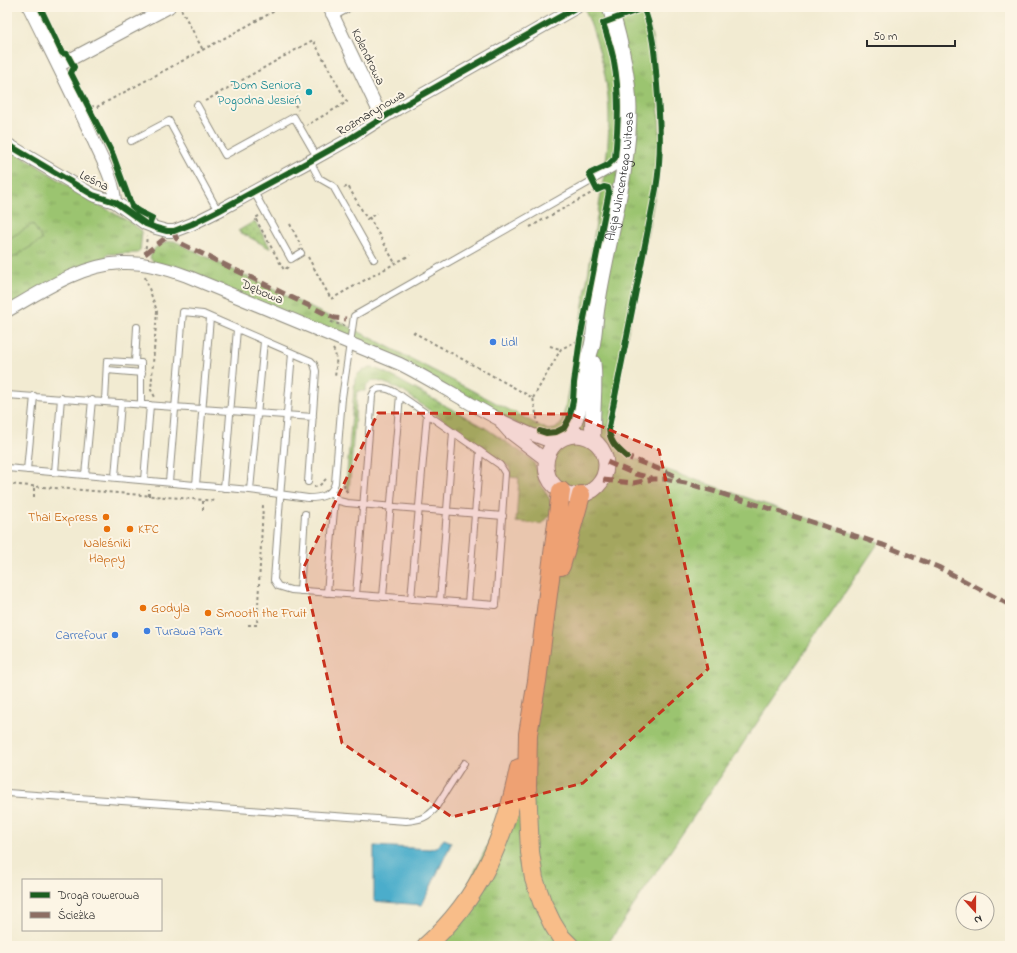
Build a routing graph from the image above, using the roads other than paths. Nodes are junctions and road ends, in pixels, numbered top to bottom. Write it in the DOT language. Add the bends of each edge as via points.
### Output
graph roads {
  1 [pos="29,7"];
  2 [pos="346,7"];
  3 [pos="577,7"];
  4 [pos="610,7"];
  5 [pos="175,8"];
  6 [pos="331,11"];
  7 [pos="58,66"];
  8 [pos="197,106"];
  9 [pos="382,118"];
  10 [pos="131,141"];
  11 [pos="7,144"];
  12 [pos="313,159"];
  13 [pos="624,162"];
  14 [pos="254,192"];
  15 [pos="115,202"];
  16 [pos="218,211"];
  17 [pos="174,231"];
  18 [pos="301,253"];
  19 [pos="374,259"];
  20 [pos="7,311"];
  21 [pos="210,318"];
  22 [pos="137,327"];
  23 [pos="237,329"];
  24 [pos="264,341"];
  25 [pos="586,342"];
  26 [pos="349,343"];
  27 [pos="292,353"];
  28 [pos="135,362"];
  29 [pos="107,370"];
  30 [pos="142,373"];
  31 [pos="7,395"];
  32 [pos="400,395"];
  33 [pos="34,396"];
  34 [pos="62,398"];
  35 [pos="92,400"];
  36 [pos="105,401"];
  37 [pos="122,403"];
  38 [pos="141,404"];
  39 [pos="150,405"];
  40 [pos="175,407"];
  41 [pos="202,409"];
  42 [pos="230,411"];
  43 [pos="257,413"];
  44 [pos="427,414"];
  45 [pos="287,415"];
  46 [pos="313,417"];
  47 [pos="499,420"];
  48 [pos="453,432"];
  49 [pos="561,439"];
  50 [pos="593,440"];
  51 [pos="480,451"];
  52 [pos="546,460"];
  53 [pos="7,468"];
  54 [pos="27,470"];
  55 [pos="55,472"];
  56 [pos="85,475"];
  57 [pos="115,477"];
  58 [pos="144,480"];
  59 [pos="169,482"];
  60 [pos="196,485"];
  61 [pos="308,485"];
  62 [pos="224,488"];
  63 [pos="250,490"];
  64 [pos="561,491"];
  65 [pos="331,492"];
  66 [pos="280,494"];
  67 [pos="581,495"];
  68 [pos="335,498"];
  69 [pos="363,505"];
  70 [pos="390,507"];
  71 [pos="418,509"];
  72 [pos="447,512"];
  73 [pos="305,514"];
  74 [pos="474,514"];
  75 [pos="503,516"];
  76 [pos="300,591"];
  77 [pos="327,593"];
  78 [pos="356,595"];
  79 [pos="383,597"];
  80 [pos="411,599"];
  81 [pos="440,601"];
  82 [pos="468,603"];
  83 [pos="547,604"];
  84 [pos="528,734"];
  85 [pos="464,763"];
  86 [pos="7,793"];
  87 [pos="426,946"];
  88 [pos="570,946"];
  1 -- 7 [label="street"];
  2 -- 6 [label="street"];
  3 -- 9 [label="street, Rozmarynowa"];
  4 -- 13 [label="street, Aleja Wincentego Witosa" via="622,47 626,76 628,120"];
  5 -- 7 [label="street"];
  6 -- 9 [label="street, Kolendrowa"];
  7 -- 15 [label="street" via="111,179"];
  8 -- 12 [label="lane" via="225,155 294,117"];
  9 -- 12 [label="street, Rozmarynowa"];
  10 -- 16 [label="lane" via="168,121"];
  11 -- 15 [label="street, Leśna" via="94,195"];
  12 -- 14 [label="street, Rozmarynowa"];
  12 -- 19 [label="lane" via="319,178 333,186"];
  13 -- 25 [label="street, Aleja Wincentego Witosa" via="598,301"];
  13 -- 26 [label="lane" via="354,316"];
  14 -- 16 [label="street, Rozmarynowa"];
  14 -- 18 [label="lane" via="291,259"];
  15 -- 17 [label="street, Leśna" via="149,226"];
  16 -- 17 [label="street, Rozmarynowa"];
  20 -- 26 [label="street, Dębowa" via="88,270 121,263 144,264 187,276"];
  21 -- 23 [label="lane"];
  21 -- 40 [label="lane" via="197,313 183,312"];
  21 -- 41 [label="lane"];
  22 -- 28 [label="lane"];
  23 -- 24 [label="lane"];
  23 -- 42 [label="lane"];
  24 -- 27 [label="lane"];
  24 -- 43 [label="lane"];
  25 -- 49 [label="street, Aleja Wincentego Witosa" via="587,362 577,413"];
  25 -- 50 [label="street, Aleja Wincentego Witosa" via="595,376"];
  26 -- 47 [label="street, Dębowa" via="420,375"];
  26 -- 65 [label="lane"];
  27 -- 45 [label="lane"];
  27 -- 46 [label="lane" via="311,361 316,367"];
  28 -- 29 [label="lane" via="107,360"];
  28 -- 30 [label="lane" via="141,363"];
  29 -- 30 [label="lane"];
  29 -- 36 [label="lane"];
  30 -- 38 [label="lane"];
  31 -- 33 [label="lane"];
  32 -- 44 [label="lane"];
  32 -- 69 [label="lane" via="382,388 373,392"];
  32 -- 70 [label="lane"];
  33 -- 34 [label="lane"];
  33 -- 54 [label="lane"];
  34 -- 35 [label="lane"];
  34 -- 55 [label="lane"];
  35 -- 36 [label="lane"];
  35 -- 56 [label="lane"];
  36 -- 37 [label="lane"];
  37 -- 38 [label="lane"];
  37 -- 57 [label="lane"];
  38 -- 39 [label="lane"];
  39 -- 40 [label="lane"];
  39 -- 58 [label="lane"];
  40 -- 41 [label="lane"];
  40 -- 59 [label="lane"];
  41 -- 42 [label="lane"];
  41 -- 60 [label="lane"];
  42 -- 43 [label="lane"];
  42 -- 62 [label="lane"];
  43 -- 45 [label="lane"];
  43 -- 63 [label="lane"];
  44 -- 48 [label="lane"];
  44 -- 71 [label="lane"];
  45 -- 46 [label="lane"];
  45 -- 66 [label="lane"];
  46 -- 61 [label="lane"];
  47 -- 49 [label="street, Dębowa" via="536,436"];
  47 -- 52 [label="street, Dębowa" via="509,432"];
  48 -- 51 [label="lane"];
  48 -- 72 [label="lane"];
  49 -- 50 [label="street" via="581,435"];
  49 -- 52 [label="street"];
  50 -- 67 [label="street" via="604,454 607,462 606,471 597,487"];
  51 -- 74 [label="lane"];
  51 -- 75 [label="lane" via="500,465 506,473"];
  52 -- 64 [label="street" via="549,478"];
  53 -- 54 [label="lane"];
  54 -- 55 [label="lane"];
  55 -- 56 [label="lane"];
  56 -- 57 [label="lane"];
  57 -- 58 [label="lane"];
  58 -- 59 [label="lane"];
  59 -- 60 [label="lane"];
  60 -- 62 [label="lane"];
  62 -- 63 [label="lane"];
  63 -- 66 [label="lane"];
  64 -- 67 [label="street"];
  64 -- 83 [label="main road"];
  65 -- 66 [label="lane" via="317,498"];
  65 -- 68 [label="lane"];
  66 -- 76 [label="lane" via="274,580 283,588"];
  67 -- 83 [label="main road" via="557,580"];
  68 -- 69 [label="lane"];
  68 -- 77 [label="lane"];
  69 -- 70 [label="lane"];
  69 -- 78 [label="lane"];
  70 -- 71 [label="lane"];
  70 -- 79 [label="lane"];
  71 -- 72 [label="lane"];
  71 -- 80 [label="lane"];
  72 -- 74 [label="lane"];
  72 -- 81 [label="lane"];
  73 -- 76 [label="lane"];
  74 -- 75 [label="lane"];
  74 -- 82 [label="lane"];
  75 -- 82 [label="lane" via="496,605"];
  76 -- 77 [label="lane"];
  77 -- 78 [label="lane"];
  78 -- 79 [label="lane"];
  79 -- 80 [label="lane"];
  80 -- 81 [label="lane"];
  81 -- 82 [label="lane"];
  83 -- 84 [label="main road"];
  84 -- 87 [label="main road" via="504,827 492,858 462,907"];
  84 -- 88 [label="main road" via="526,786 533,873 549,918"];
  85 -- 86 [label="lane" via="434,810 419,820 406,821"];
}
